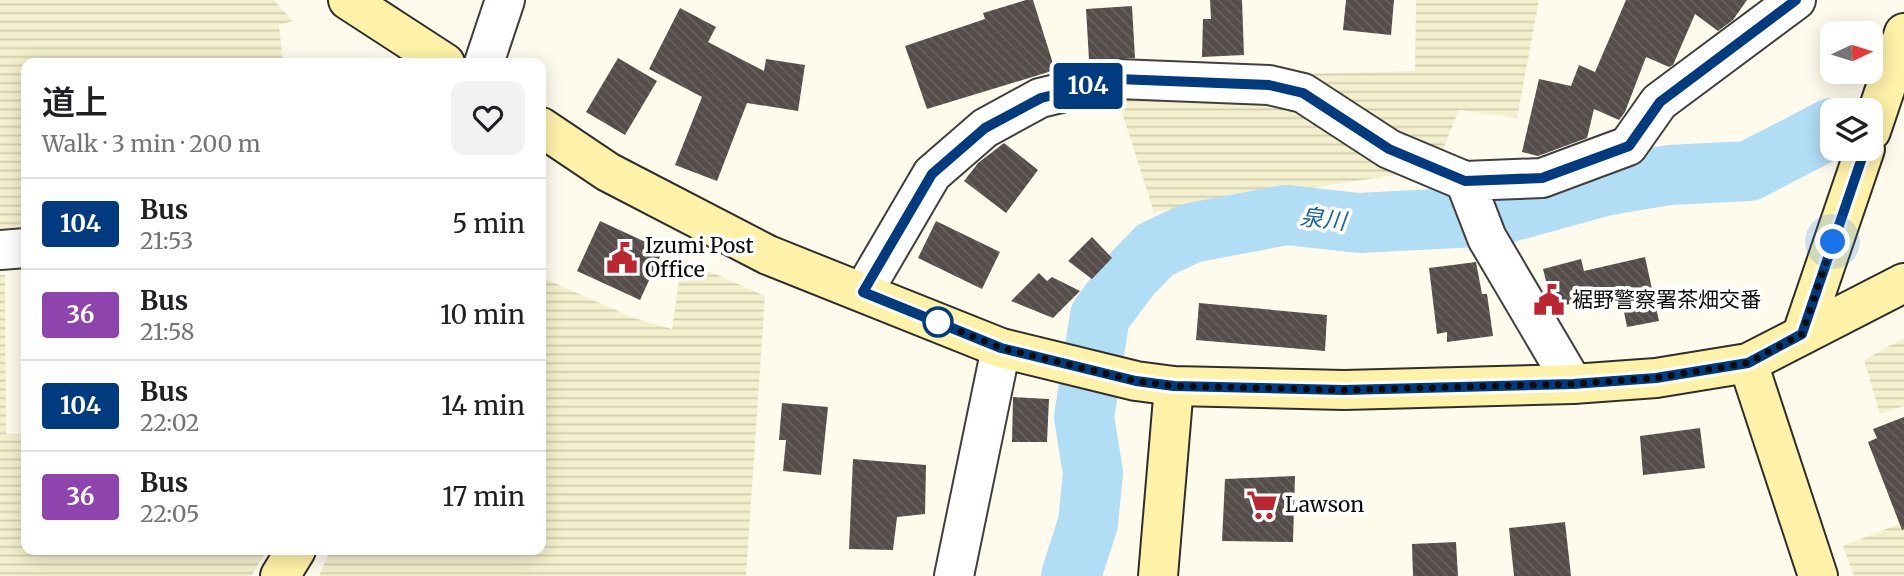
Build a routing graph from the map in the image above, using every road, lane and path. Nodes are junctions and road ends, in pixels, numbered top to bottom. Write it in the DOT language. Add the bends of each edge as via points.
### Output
graph roads {
  1 [pos="348,0"];
  2 [pos="505,0"];
  3 [pos="1796,0"];
  4 [pos="1901,43"];
  5 [pos="436,58"];
  6 [pos="486,58"];
  7 [pos="1882,98"];
  8 [pos="546,130"];
  9 [pos="1861,161"];
  10 [pos="1467,190"];
  11 [pos="21,248"];
  12 [pos="0,250"];
  13 [pos="1904,283"];
  14 [pos="863,292"];
  15 [pos="1802,334"];
  16 [pos="1019,353"];
  17 [pos="1748,363"];
  18 [pos="1573,384"];
  19 [pos="1174,386"];
  20 [pos="293,555"];
  21 [pos="280,576"];
  22 [pos="954,576"];
  23 [pos="1158,576"];
  24 [pos="1818,576"];
  1 -- 5 [label="street"];
  2 -- 6 [label="street"];
  3 -- 10 [label="street" via="1660,102 1629,146 1542,178"];
  4 -- 7 [label="street"];
  8 -- 14 [label="street" via="608,172 755,249"];
  9 -- 15 [label="street"];
  10 -- 14 [label="street" via="1389,149 1303,93 1269,85 1118,79 1041,98 985,128 932,174"];
  10 -- 18 [label="street" via="1488,238"];
  11 -- 12 [label="street"];
  13 -- 15 [label="street"];
  14 -- 16 [label="street"];
  15 -- 17 [label="street"];
  16 -- 19 [label="street"];
  16 -- 22 [label="street"];
  17 -- 18 [label="street" via="1656,378"];
  17 -- 24 [label="street"];
  18 -- 19 [label="street" via="1344,390"];
  19 -- 23 [label="street"];
  20 -- 21 [label="street"];
}
